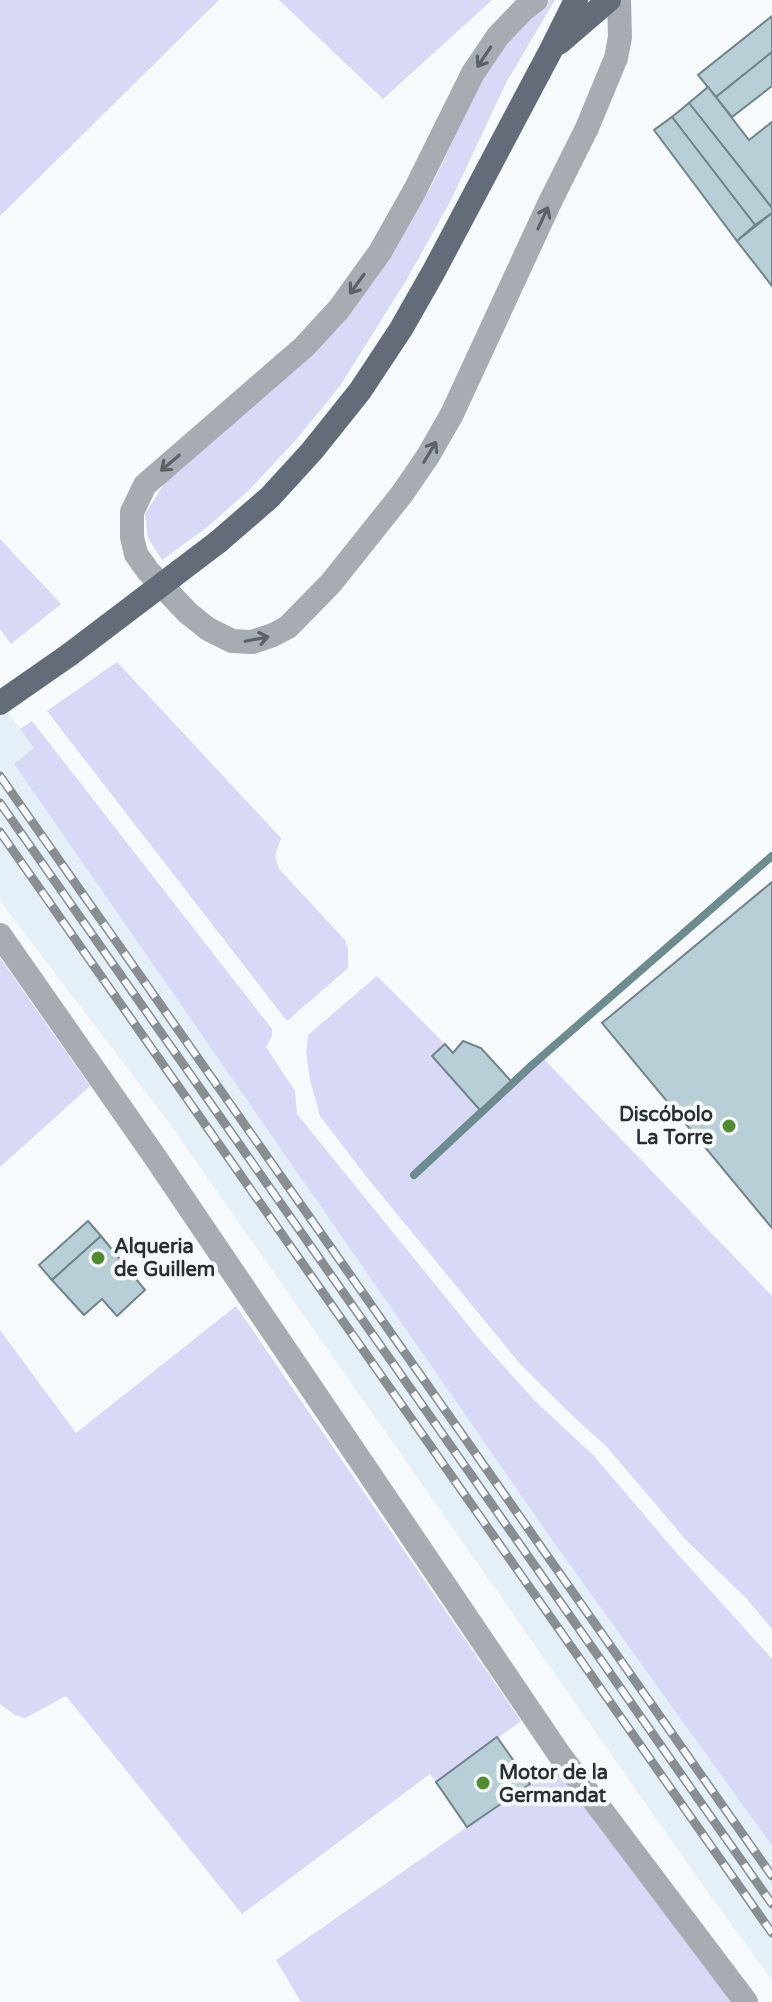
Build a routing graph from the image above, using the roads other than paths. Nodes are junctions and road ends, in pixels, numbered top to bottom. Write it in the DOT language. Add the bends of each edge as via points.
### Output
graph roads {
  1 [pos="536,0"];
  2 [pos="576,0"];
  3 [pos="609,0"];
  4 [pos="619,0"];
  5 [pos="551,50"];
  6 [pos="0,703"];
  7 [pos="0,935"];
  8 [pos="746,2002"];
  1 -- 4 [label="street, one-way" via="498,36 473,73 380,252 339,309 304,347 145,485 132,512 136,554 148,571 188,613 232,641 252,642 288,627 331,583 428,456 587,128 616,58"];
  2 -- 5 [label="main road"];
  3 -- 5 [label="main road"];
  5 -- 6 [label="main road, bridge" via="401,329 312,451 218,542"];
  7 -- 8 [label="street" via="559,1754"];
}
